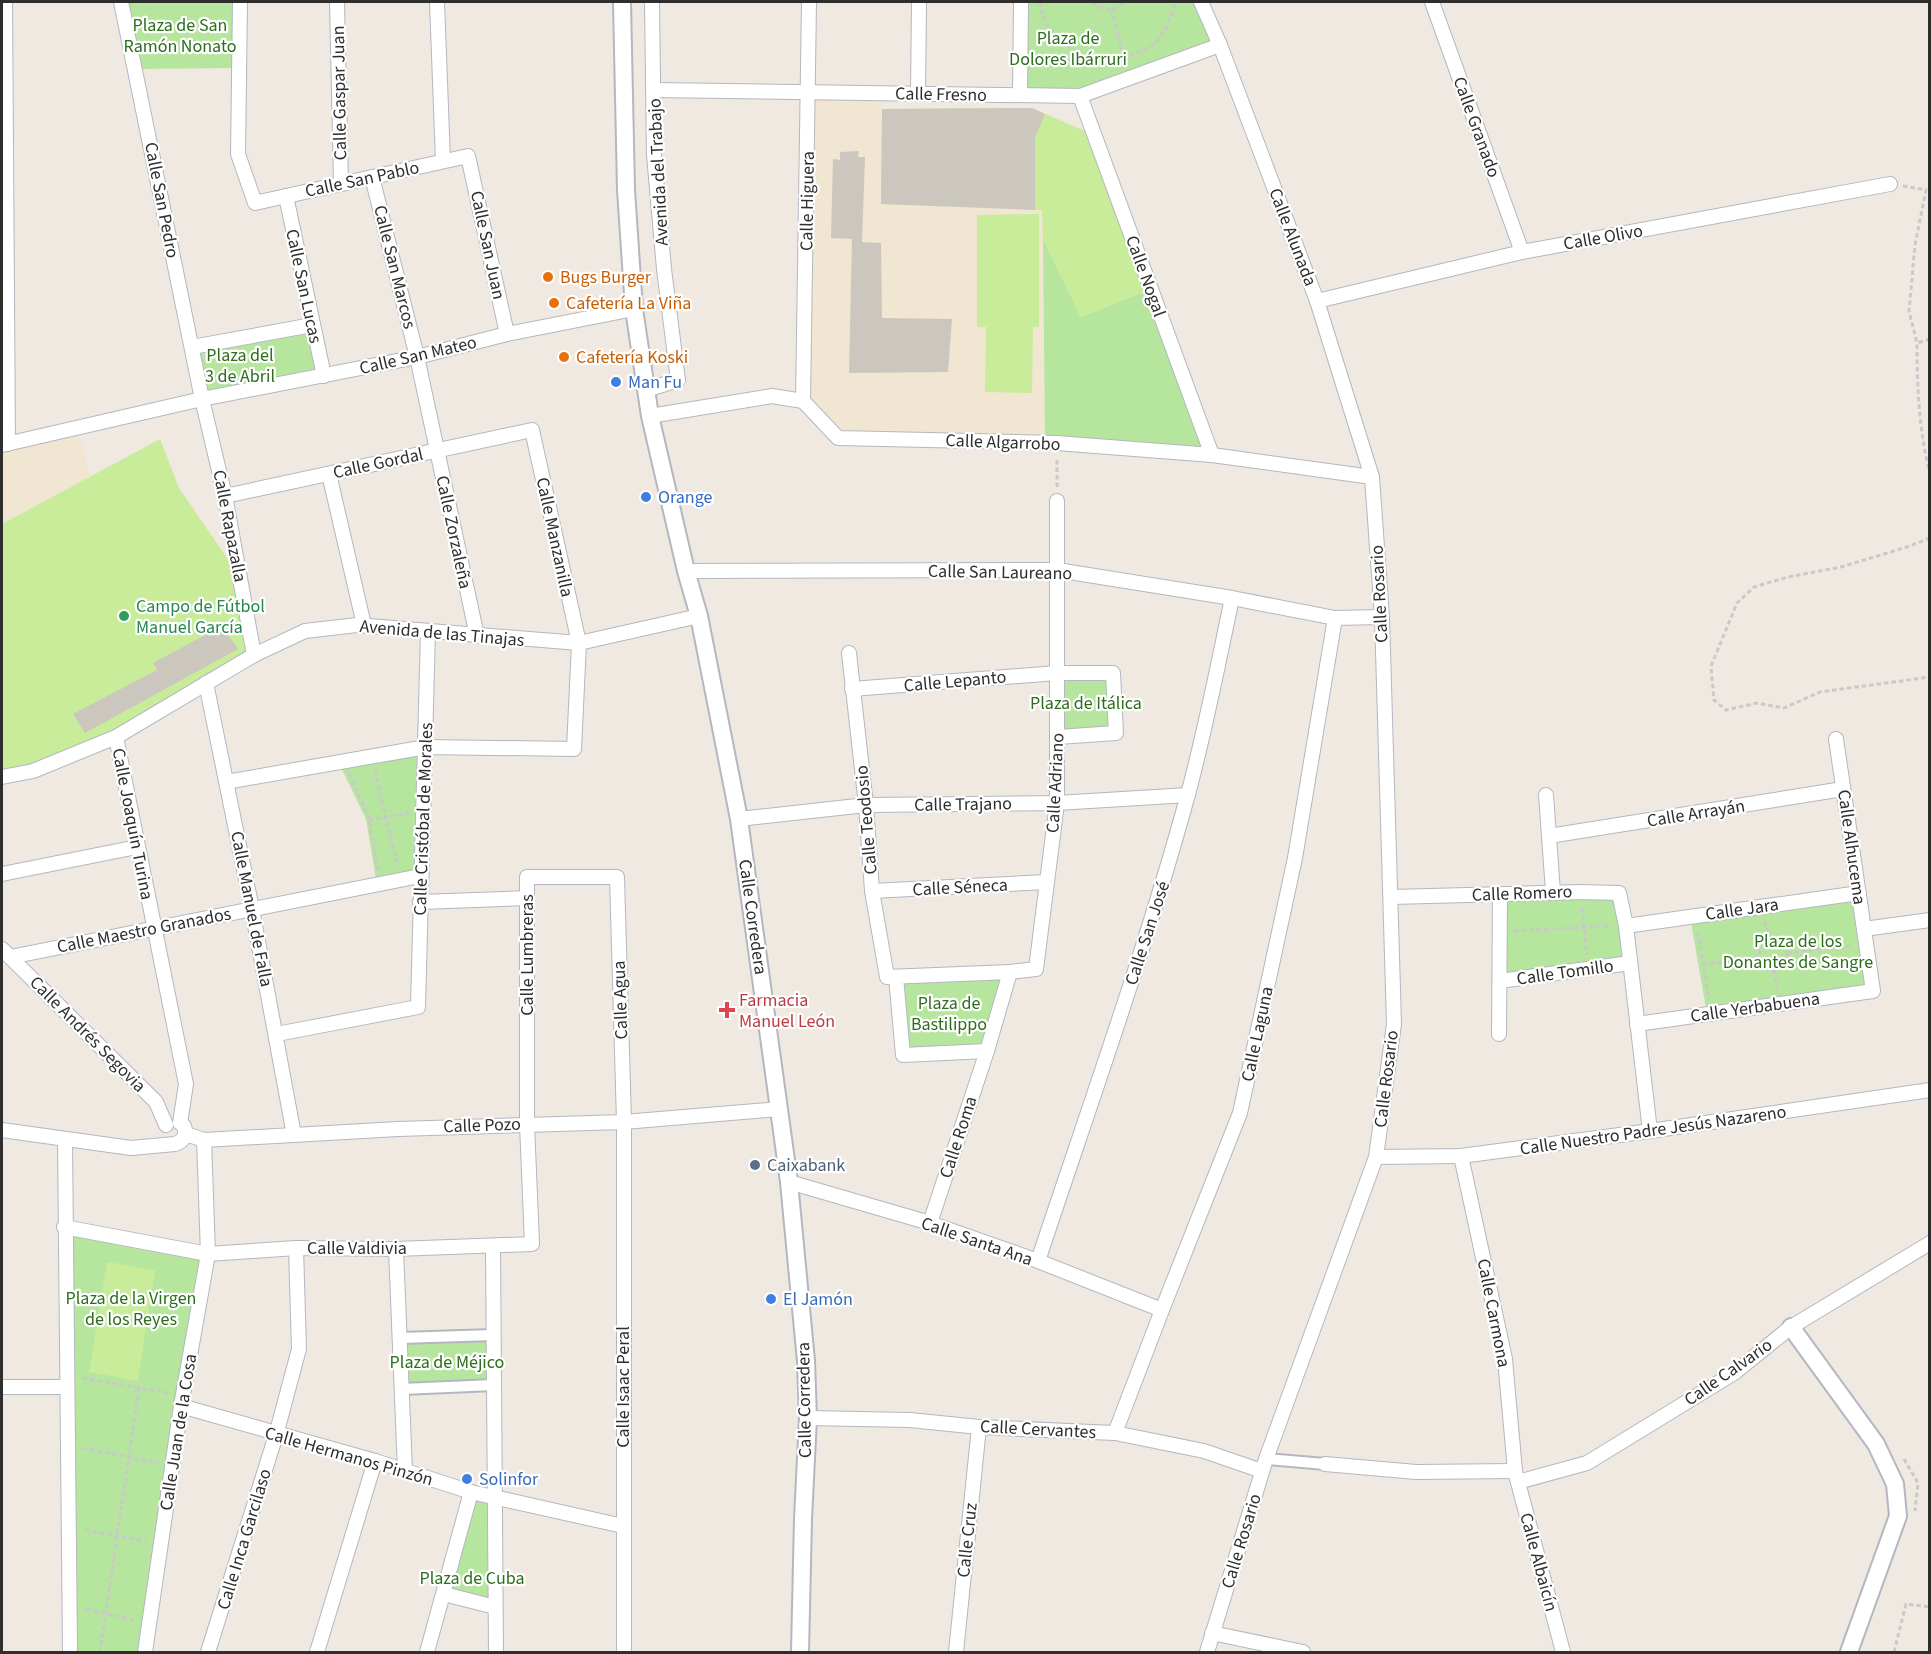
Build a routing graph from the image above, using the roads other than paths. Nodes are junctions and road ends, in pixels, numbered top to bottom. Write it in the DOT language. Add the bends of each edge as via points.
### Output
graph roads {
  1 [pos="5,2"];
  2 [pos="121,2"];
  3 [pos="240,2"];
  4 [pos="337,2"];
  5 [pos="437,2"];
  6 [pos="622,2"];
  7 [pos="652,2"];
  8 [pos="809,2"];
  9 [pos="919,2"];
  10 [pos="1021,2"];
  11 [pos="1201,2"];
  12 [pos="1432,2"];
  13 [pos="1220,45"];
  14 [pos="653,90"];
  15 [pos="809,92"];
  16 [pos="918,93"];
  17 [pos="1020,94"];
  18 [pos="1080,96"];
  19 [pos="468,156"];
  20 [pos="443,161"];
  21 [pos="372,177"];
  22 [pos="341,184"];
  23 [pos="1890,184"];
  24 [pos="286,196"];
  25 [pos="4,205"];
  26 [pos="1522,252"];
  27 [pos="1317,302"];
  28 [pos="634,309"];
  29 [pos="312,325"];
  30 [pos="507,334"];
  31 [pos="192,347"];
  32 [pos="417,357"];
  33 [pos="324,376"];
  34 [pos="646,390"];
  35 [pos="202,399"];
  36 [pos="803,400"];
  37 [pos="650,416"];
  38 [pos="532,430"];
  39 [pos="5,445"];
  40 [pos="437,450"];
  41 [pos="1212,455"];
  42 [pos="329,474"];
  43 [pos="1372,477"];
  44 [pos="225,496"];
  45 [pos="1057,501"];
  46 [pos="1056,570"];
  47 [pos="686,571"];
  48 [pos="1232,598"];
  49 [pos="699,616"];
  50 [pos="1382,617"];
  51 [pos="1335,618"];
  52 [pos="364,625"];
  53 [pos="428,631"];
  54 [pos="477,636"];
  55 [pos="579,643"];
  56 [pos="849,653"];
  57 [pos="254,655"];
  58 [pos="1057,673"];
  59 [pos="206,683"];
  60 [pos="852,689"];
  61 [pos="116,736"];
  62 [pos="1058,737"];
  63 [pos="1836,739"];
  64 [pos="426,747"];
  65 [pos="2,777"];
  66 [pos="226,782"];
  67 [pos="1843,789"];
  68 [pos="1188,795"];
  69 [pos="1546,795"];
  70 [pos="1057,803"];
  71 [pos="866,805"];
  72 [pos="739,819"];
  73 [pos="1549,836"];
  74 [pos="137,847"];
  75 [pos="2,874"];
  76 [pos="420,876"];
  77 [pos="616,877"];
  78 [pos="1047,882"];
  79 [pos="872,891"];
  80 [pos="1553,892"];
  81 [pos="1859,893"];
  82 [pos="1500,894"];
  83 [pos="1391,897"];
  84 [pos="527,898"];
  85 [pos="420,902"];
  86 [pos="252,909"];
  87 [pos="1929,920"];
  88 [pos="1626,926"];
  89 [pos="1864,928"];
  90 [pos="154,929"];
  91 [pos="6,953"];
  92 [pos="1630,963"];
  93 [pos="1010,972"];
  94 [pos="896,977"];
  95 [pos="1500,981"];
  96 [pos="1873,991"];
  97 [pos="1637,1024"];
  98 [pos="277,1034"];
  99 [pos="1499,1034"];
  100 [pos="987,1051"];
  101 [pos="1929,1090"];
  102 [pos="779,1109"];
  103 [pos="624,1122"];
  104 [pos="527,1124"];
  105 [pos="2,1130"];
  106 [pos="173,1131"];
  107 [pos="1650,1131"];
  108 [pos="294,1135"];
  109 [pos="65,1139"];
  110 [pos="204,1140"];
  111 [pos="1461,1156"];
  112 [pos="1376,1157"];
  113 [pos="789,1182"];
  114 [pos="930,1223"];
  115 [pos="64,1227"];
  116 [pos="1929,1244"];
  117 [pos="493,1247"];
  118 [pos="296,1248"];
  119 [pos="396,1249"];
  120 [pos="208,1254"];
  121 [pos="1038,1261"];
  122 [pos="1162,1310"];
  123 [pos="1791,1327"];
  124 [pos="493,1335"];
  125 [pos="400,1338"];
  126 [pos="66,1381"];
  127 [pos="494,1385"];
  128 [pos="2,1387"];
  129 [pos="402,1389"];
  130 [pos="181,1401"];
  131 [pos="808,1418"];
  132 [pos="979,1426"];
  133 [pos="1115,1433"];
  134 [pos="276,1434"];
  135 [pos="375,1461"];
  136 [pos="1325,1464"];
  137 [pos="1264,1465"];
  138 [pos="405,1471"];
  139 [pos="1516,1477"];
  140 [pos="471,1492"];
  141 [pos="494,1498"];
  142 [pos="623,1526"];
  143 [pos="444,1594"];
  144 [pos="495,1607"];
  145 [pos="1212,1634"];
  146 [pos="70,1653"];
  147 [pos="145,1653"];
  148 [pos="208,1653"];
  149 [pos="317,1653"];
  150 [pos="427,1653"];
  151 [pos="495,1653"];
  152 [pos="624,1653"];
  153 [pos="801,1653"];
  154 [pos="956,1653"];
  155 [pos="1207,1653"];
  156 [pos="1303,1653"];
  157 [pos="1563,1653"];
  158 [pos="1849,1653"];
  1 -- 25 [label="street"];
  2 -- 31 [label="street, Calle San Pedro"];
  3 -- 24 [label="street, Calle San Pablo" via="238,154 255,203"];
  4 -- 22 [label="street, Calle Gaspar Juan"];
  5 -- 20 [label="street"];
  6 -- 28 [label="street, Avenida del Trabajo" via="626,190"];
  7 -- 14 [label="street, Avenida del Trabajo"];
  8 -- 15 [label="street, Calle Higuera"];
  9 -- 16 [label="street"];
  10 -- 17 [label="street"];
  11 -- 13 [label="street, Calle Alunada"];
  12 -- 26 [label="street, Calle Granado"];
  13 -- 18 [label="street, Calle Fresno"];
  13 -- 27 [label="street, Calle Alunada"];
  14 -- 15 [label="street, Calle Fresno"];
  14 -- 34 [label="street, Avenida del Trabajo" via="654,155 678,380"];
  15 -- 16 [label="street, Calle Fresno"];
  15 -- 36 [label="street, Calle Higuera"];
  16 -- 17 [label="street, Calle Fresno"];
  17 -- 18 [label="street, Calle Fresno"];
  18 -- 41 [label="street, Calle Nogal"];
  19 -- 20 [label="street, Calle San Pablo"];
  19 -- 30 [label="street, Calle San Juan"];
  20 -- 21 [label="street, Calle San Pablo"];
  21 -- 22 [label="street, Calle San Pablo"];
  21 -- 32 [label="street, Calle San Marcos"];
  22 -- 24 [label="street, Calle San Pablo"];
  23 -- 26 [label="street, Calle Olivo"];
  24 -- 29 [label="street, Calle San Lucas"];
  25 -- 39 [label="street"];
  26 -- 27 [label="street, Calle Olivo"];
  27 -- 43 [label="street, Calle Alunada"];
  28 -- 30 [label="street, Calle San Mateo"];
  28 -- 34 [label="street, Avenida del Trabajo"];
  29 -- 31 [label="street"];
  29 -- 33 [label="street, Calle San Lucas"];
  30 -- 32 [label="street, Calle San Mateo"];
  31 -- 35 [label="street, Calle San Pedro"];
  32 -- 33 [label="street, Calle San Mateo"];
  32 -- 40 [label="street, Calle Zorzaleña"];
  33 -- 35 [label="street, Calle San Mateo"];
  34 -- 37 [label="street, Avenida del Trabajo"];
  35 -- 39 [label="street, Calle San Mateo"];
  35 -- 44 [label="street, Calle Rapazalla"];
  36 -- 37 [label="street" via="772,396"];
  36 -- 41 [label="street, Calle Algarrobo" via="838,438 1057,443"];
  37 -- 47 [label="street, Avenida del Trabajo"];
  38 -- 40 [label="street, Calle Gordal"];
  38 -- 55 [label="street, Calle Manzanilla"];
  40 -- 42 [label="street, Calle Gordal"];
  40 -- 54 [label="street, Calle Zorzaleña"];
  41 -- 43 [label="street, Calle Algarrobo"];
  42 -- 44 [label="street, Calle Gordal"];
  42 -- 52 [label="street"];
  43 -- 50 [label="street, Calle Rosario"];
  44 -- 57 [label="street, Calle Rapazalla"];
  45 -- 46 [label="street, Calle Adriano"];
  46 -- 47 [label="street, Calle San Laureano"];
  46 -- 48 [label="street, Calle San Laureano"];
  46 -- 58 [label="street, Calle Adriano"];
  47 -- 49 [label="street, Avenida del Trabajo"];
  48 -- 51 [label="street, Calle San Laureano"];
  48 -- 68 [label="street, Calle San José"];
  49 -- 55 [label="street, Avenida de las Tinajas"];
  49 -- 72 [label="street, Calle Corredera"];
  50 -- 51 [label="street, Calle San Laureano"];
  50 -- 83 [label="street, Calle Rosario"];
  51 -- 122 [label="street, Calle Laguna" via="1295,858 1240,1113"];
  52 -- 53 [label="street, Avenida de las Tinajas"];
  52 -- 57 [label="street, Avenida de las Tinajas" via="305,631"];
  53 -- 54 [label="street, Avenida de las Tinajas"];
  53 -- 64 [label="street, Calle Cristóbal de Morales"];
  54 -- 55 [label="street, Avenida de las Tinajas"];
  55 -- 64 [label="street, Calle Manzanilla" via="574,748"];
  56 -- 60 [label="street, Calle Teodosio"];
  57 -- 59 [label="street, Avenida de las Tinajas"];
  58 -- 60 [label="street, Calle Lepanto"];
  58 -- 62 [label="street, Calle Adriano"];
  58 -- 62 [label="street" via="1113,672 1116,733"];
  59 -- 61 [label="street, Avenida de las Tinajas"];
  59 -- 66 [label="street, Calle Manuel de Falla"];
  60 -- 71 [label="street, Calle Teodosio"];
  61 -- 65 [label="street, Avenida de las Tinajas" via="33,771"];
  61 -- 74 [label="street, Calle Joaquín Turina"];
  62 -- 70 [label="street, Calle Adriano"];
  63 -- 67 [label="street, Calle Alhucema"];
  64 -- 66 [label="street"];
  64 -- 76 [label="street, Calle Cristóbal de Morales"];
  66 -- 86 [label="street, Calle Manuel de Falla"];
  67 -- 73 [label="street, Calle Arrayán"];
  67 -- 81 [label="street, Calle Alhucema"];
  68 -- 70 [label="street, Calle Trajano"];
  68 -- 121 [label="street, Calle San José" via="1154,915"];
  69 -- 73 [label="street"];
  70 -- 71 [label="street, Calle Trajano"];
  70 -- 78 [label="street, Calle Adriano"];
  71 -- 72 [label="street, Calle Trajano"];
  71 -- 79 [label="street, Calle Teodosio"];
  72 -- 102 [label="street, Calle Corredera"];
  73 -- 80 [label="street"];
  74 -- 75 [label="street"];
  74 -- 90 [label="street, Calle Joaquín Turina"];
  76 -- 85 [label="street, Calle Cristóbal de Morales"];
  76 -- 86 [label="street, Calle Maestro Granados"];
  77 -- 84 [label="street, Calle Lumbreras" via="527,877"];
  77 -- 103 [label="street, Calle Agua"];
  78 -- 79 [label="street, Calle Séneca"];
  78 -- 93 [label="street, Calle Adriano" via="1036,969"];
  79 -- 94 [label="street, Calle Teodosio" via="886,976"];
  80 -- 82 [label="street, Calle Romero"];
  80 -- 88 [label="street, Calle Romero" via="1619,893"];
  81 -- 88 [label="street, Calle Jara"];
  81 -- 89 [label="street, Calle Alhucema"];
  82 -- 83 [label="street, Calle Romero"];
  82 -- 95 [label="street"];
  83 -- 112 [label="street, Calle Rosario" via="1394,1024"];
  84 -- 85 [label="street"];
  84 -- 104 [label="street, Calle Lumbreras"];
  85 -- 98 [label="street, Calle Cristóbal de Morales" via="418,1007"];
  86 -- 90 [label="street, Calle Maestro Granados"];
  86 -- 98 [label="street, Calle Manuel de Falla"];
  87 -- 89 [label="street"];
  88 -- 92 [label="street"];
  89 -- 96 [label="street, Calle Alhucema"];
  90 -- 91 [label="street, Calle Maestro Granados"];
  90 -- 106 [label="street, Calle Joaquín Turina" via="186,1084"];
  91 -- 106 [label="street, Calle Andrés Segovia" via="156,1102"];
  92 -- 95 [label="street, Calle Tomillo"];
  92 -- 97 [label="street"];
  93 -- 94 [label="street"];
  93 -- 100 [label="street"];
  94 -- 100 [label="street" via="903,1055"];
  95 -- 99 [label="street"];
  96 -- 97 [label="street, Calle Yerbabuena"];
  97 -- 107 [label="street"];
  98 -- 108 [label="street, Calle Manuel de Falla"];
  100 -- 114 [label="street, Calle Roma"];
  101 -- 107 [label="street, Calle Nuestro Padre Jesús Nazareno"];
  102 -- 103 [label="street, Calle Pozo"];
  102 -- 113 [label="street, Calle Corredera"];
  103 -- 104 [label="street, Calle Pozo"];
  103 -- 142 [label="street, Calle Isaac Peral"];
  104 -- 108 [label="street, Calle Pozo"];
  104 -- 117 [label="street, Calle Valdivia" via="532,1244"];
  105 -- 109 [label="street"];
  106 -- 109 [label="street" via="131,1148"];
  106 -- 110 [label="street, Calle Pozo"];
  107 -- 111 [label="street, Calle Nuestro Padre Jesús Nazareno"];
  108 -- 110 [label="street, Calle Pozo"];
  109 -- 115 [label="street"];
  110 -- 120 [label="street, Calle Juan de la Cosa"];
  111 -- 112 [label="street, Calle Nuestro Padre Jesús Nazareno"];
  111 -- 139 [label="street, Calle Carmona" via="1505,1359"];
  112 -- 137 [label="street, Calle Rosario"];
  113 -- 114 [label="street, Calle Santa Ana"];
  113 -- 131 [label="street, Calle Corredera"];
  114 -- 121 [label="street, Calle Santa Ana"];
  115 -- 120 [label="street, Calle Valdivia"];
  115 -- 126 [label="street"];
  116 -- 123 [label="street, Calle Calvario"];
  117 -- 119 [label="street, Calle Valdivia"];
  117 -- 124 [label="street"];
  118 -- 119 [label="street, Calle Valdivia"];
  118 -- 120 [label="street, Calle Valdivia"];
  118 -- 134 [label="street, Calle Inca Garcilaso" via="299,1349"];
  119 -- 125 [label="street"];
  120 -- 130 [label="street, Calle Juan de la Cosa"];
  121 -- 122 [label="street, Calle Santa Ana"];
  122 -- 133 [label="street, Calle Laguna"];
  123 -- 139 [label="street, Calle Calvario" via="1734,1373 1587,1463"];
  123 -- 158 [label="street" via="1876,1444 1895,1484 1898,1516"];
  124 -- 125 [label="street"];
  124 -- 127 [label="street"];
  125 -- 129 [label="street"];
  126 -- 128 [label="street"];
  126 -- 146 [label="street"];
  127 -- 129 [label="street"];
  127 -- 141 [label="street"];
  129 -- 138 [label="street"];
  130 -- 134 [label="street, Calle Hermanos Pinzón"];
  130 -- 147 [label="street, Calle Juan de la Cosa"];
  131 -- 132 [label="street, Calle Cervantes"];
  131 -- 153 [label="street, Calle Corredera"];
  132 -- 133 [label="street, Calle Cervantes"];
  132 -- 154 [label="street, Calle Cruz"];
  133 -- 137 [label="street, Calle Cervantes"];
  134 -- 135 [label="street, Calle Hermanos Pinzón"];
  134 -- 148 [label="street, Calle Inca Garcilaso"];
  135 -- 138 [label="street, Calle Hermanos Pinzón"];
  135 -- 149 [label="street"];
  136 -- 137 [label="street"];
  136 -- 139 [label="street, Calle Calvario"];
  137 -- 145 [label="street, Calle Rosario"];
  138 -- 140 [label="street, Calle Hermanos Pinzón"];
  139 -- 157 [label="street, Calle Albaicín"];
  140 -- 141 [label="street, Calle Hermanos Pinzón"];
  140 -- 143 [label="street"];
  141 -- 142 [label="street, Calle Hermanos Pinzón"];
  141 -- 144 [label="street"];
  142 -- 152 [label="street, Calle Isaac Peral"];
  143 -- 144 [label="street"];
  143 -- 150 [label="street"];
  144 -- 151 [label="street"];
  145 -- 155 [label="street, Calle Rosario"];
  145 -- 156 [label="street"];
}
